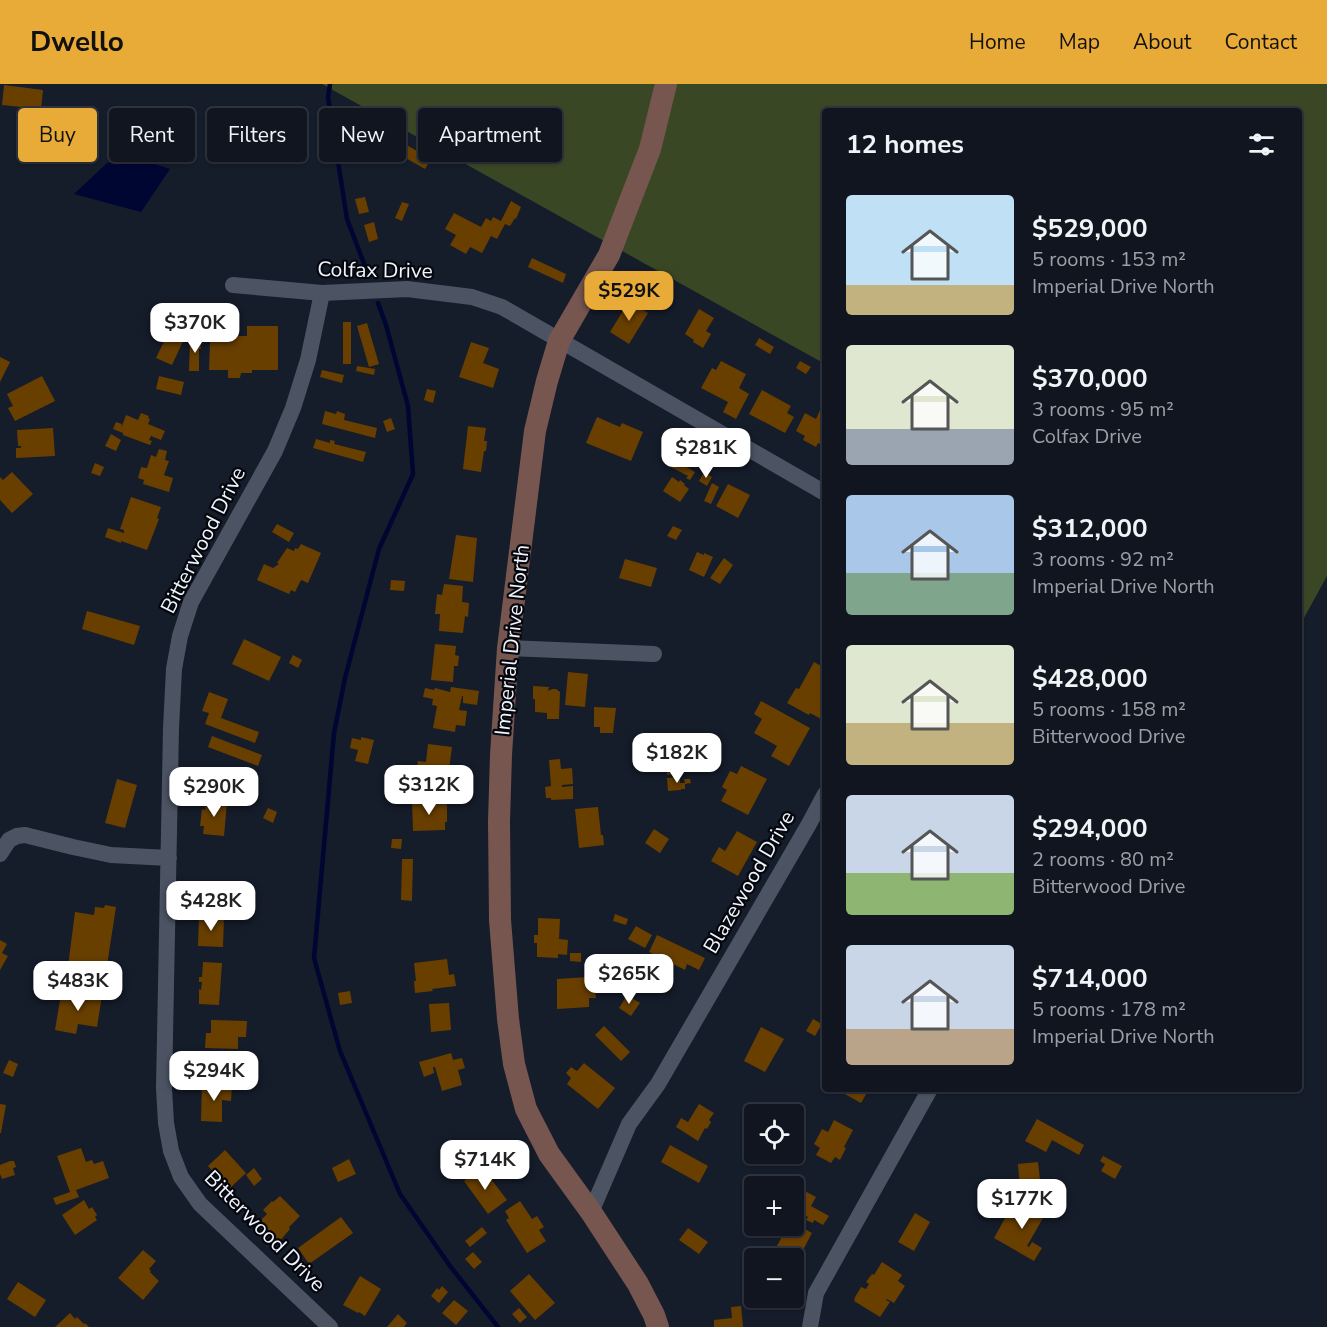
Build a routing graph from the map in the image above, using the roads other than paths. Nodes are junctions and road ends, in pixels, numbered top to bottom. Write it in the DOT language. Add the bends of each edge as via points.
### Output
graph roads {
  1 [pos="666,84"];
  2 [pos="233,285"];
  3 [pos="322,293"];
  4 [pos="560,341"];
  5 [pos="822,491"];
  6 [pos="508,648"];
  7 [pos="654,654"];
  8 [pos="822,800"];
  9 [pos="0,854"];
  10 [pos="169,858"];
  11 [pos="928,1092"];
  12 [pos="591,1212"];
  13 [pos="330,1327"];
  14 [pos="658,1327"];
  15 [pos="810,1327"];
  1 -- 4 [label="street, Imperial Drive North" via="650,149 609,255"];
  2 -- 3 [label="street, Colfax Drive"];
  3 -- 4 [label="street, Colfax Drive" via="407,289 472,297 502,308"];
  3 -- 10 [label="street, Bitterwood Drive" via="308,360 285,429 191,602 180,636 174,669"];
  4 -- 5 [label="street, Colfax Drive"];
  4 -- 6 [label="street, Imperial Drive North" via="535,431"];
  6 -- 7 [label="street"];
  6 -- 12 [label="street, Imperial Drive North" via="499,821 500,920 514,1064 526,1109 549,1154"];
  8 -- 12 [label="street, Blazewood Drive" via="658,1084 629,1124"];
  9 -- 10 [label="street" via="9,840 25,835 111,855"];
  10 -- 13 [label="street, Bitterwood Drive" via="164,1088 171,1151 181,1177 200,1204"];
  11 -- 15 [label="street" via="816,1293"];
  12 -- 14 [label="street, Imperial Drive North" via="638,1284"];
}
